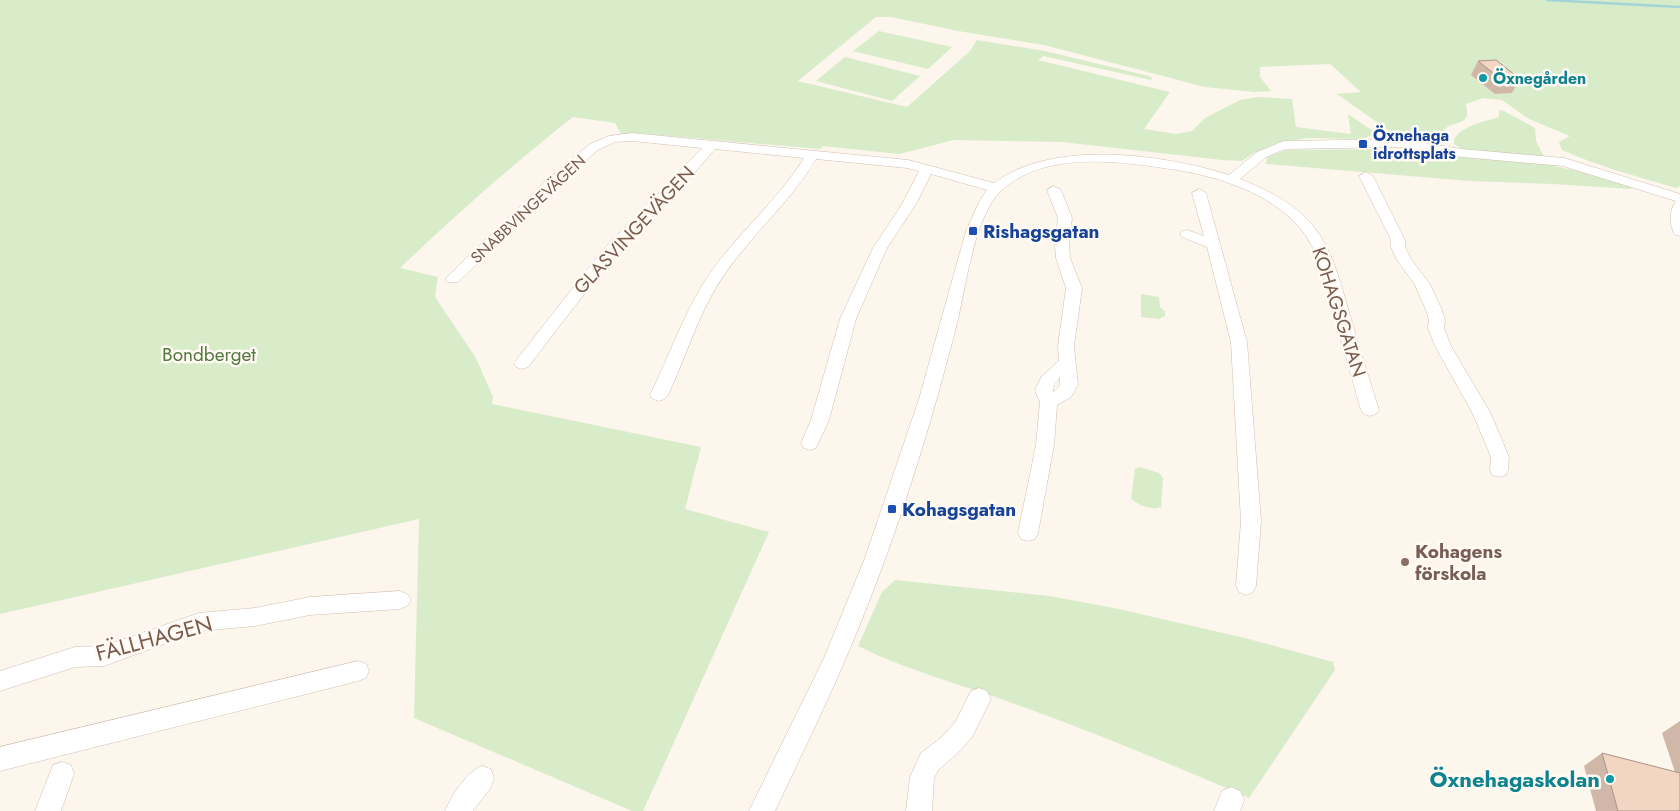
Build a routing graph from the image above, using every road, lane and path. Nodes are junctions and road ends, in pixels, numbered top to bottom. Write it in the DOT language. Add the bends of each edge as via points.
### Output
graph roads {
  1 [pos="711,145"];
  2 [pos="812,155"];
  3 [pos="927,169"];
  4 [pos="1366,176"];
  5 [pos="1231,180"];
  6 [pos="996,188"];
  7 [pos="1054,190"];
  8 [pos="1199,193"];
  9 [pos="1680,198"];
  10 [pos="1680,204"];
  11 [pos="1680,232"];
  12 [pos="1187,234"];
  13 [pos="1214,245"];
  14 [pos="453,279"];
  15 [pos="522,363"];
  16 [pos="658,395"];
  17 [pos="1370,410"];
  18 [pos="810,443"];
  19 [pos="1499,470"];
  20 [pos="1028,533"];
  21 [pos="1246,586"];
  22 [pos="400,600"];
  23 [pos="358,671"];
  24 [pos="0,681"];
  25 [pos="979,699"];
  26 [pos="0,759"];
  27 [pos="62,774"];
  28 [pos="482,778"];
  29 [pos="48,811"];
  30 [pos="458,811"];
  31 [pos="762,811"];
  32 [pos="919,811"];
  1 -- 2 [label="street"];
  1 -- 14 [label="street, SNABBVINGEVÄGEN" via="632,137 603,142 553,182"];
  1 -- 15 [label="street, GLASVINGEVÄGEN" via="668,195 620,240"];
  2 -- 3 [label="street" via="908,164"];
  2 -- 16 [label="street" via="788,190 718,272 697,309 672,371"];
  3 -- 6 [label="street"];
  3 -- 18 [label="street" via="880,248 848,319 820,420"];
  4 -- 19 [label="street" via="1398,240 1404,260 1422,284 1438,320 1436,328 1443,346 1482,414 1500,457"];
  5 -- 6 [label="street, KOHAGSGATAN" via="1187,168 1095,158 1049,163 1023,171"];
  5 -- 9 [label="street" via="1270,148 1399,143 1462,153 1564,162"];
  5 -- 17 [label="street, KOHAGSGATAN" via="1272,199 1291,213 1306,226 1319,245"];
  6 -- 31 [label="street, KOHAGSGATAN" via="983,204 969,244 920,429 845,636"];
  7 -- 20 [label="street" via="1065,218 1063,258 1074,288 1066,364 1048,377 1045,387 1045,397 1049,402 1045,420 1047,430"];
  8 -- 13 [label="street"];
  10 -- 11 [label="street" via="1677,211"];
  12 -- 13 [label="street"];
  13 -- 21 [label="street" via="1239,342 1251,521"];
  22 -- 24 [label="street, FÄLLHAGEN" via="310,606 255,617 199,622 104,656 75,657"];
  23 -- 26 [label="street"];
  25 -- 32 [label="street" via="964,729 930,761 922,778"];
  27 -- 29 [label="street"];
  28 -- 30 [label="street"];
}
